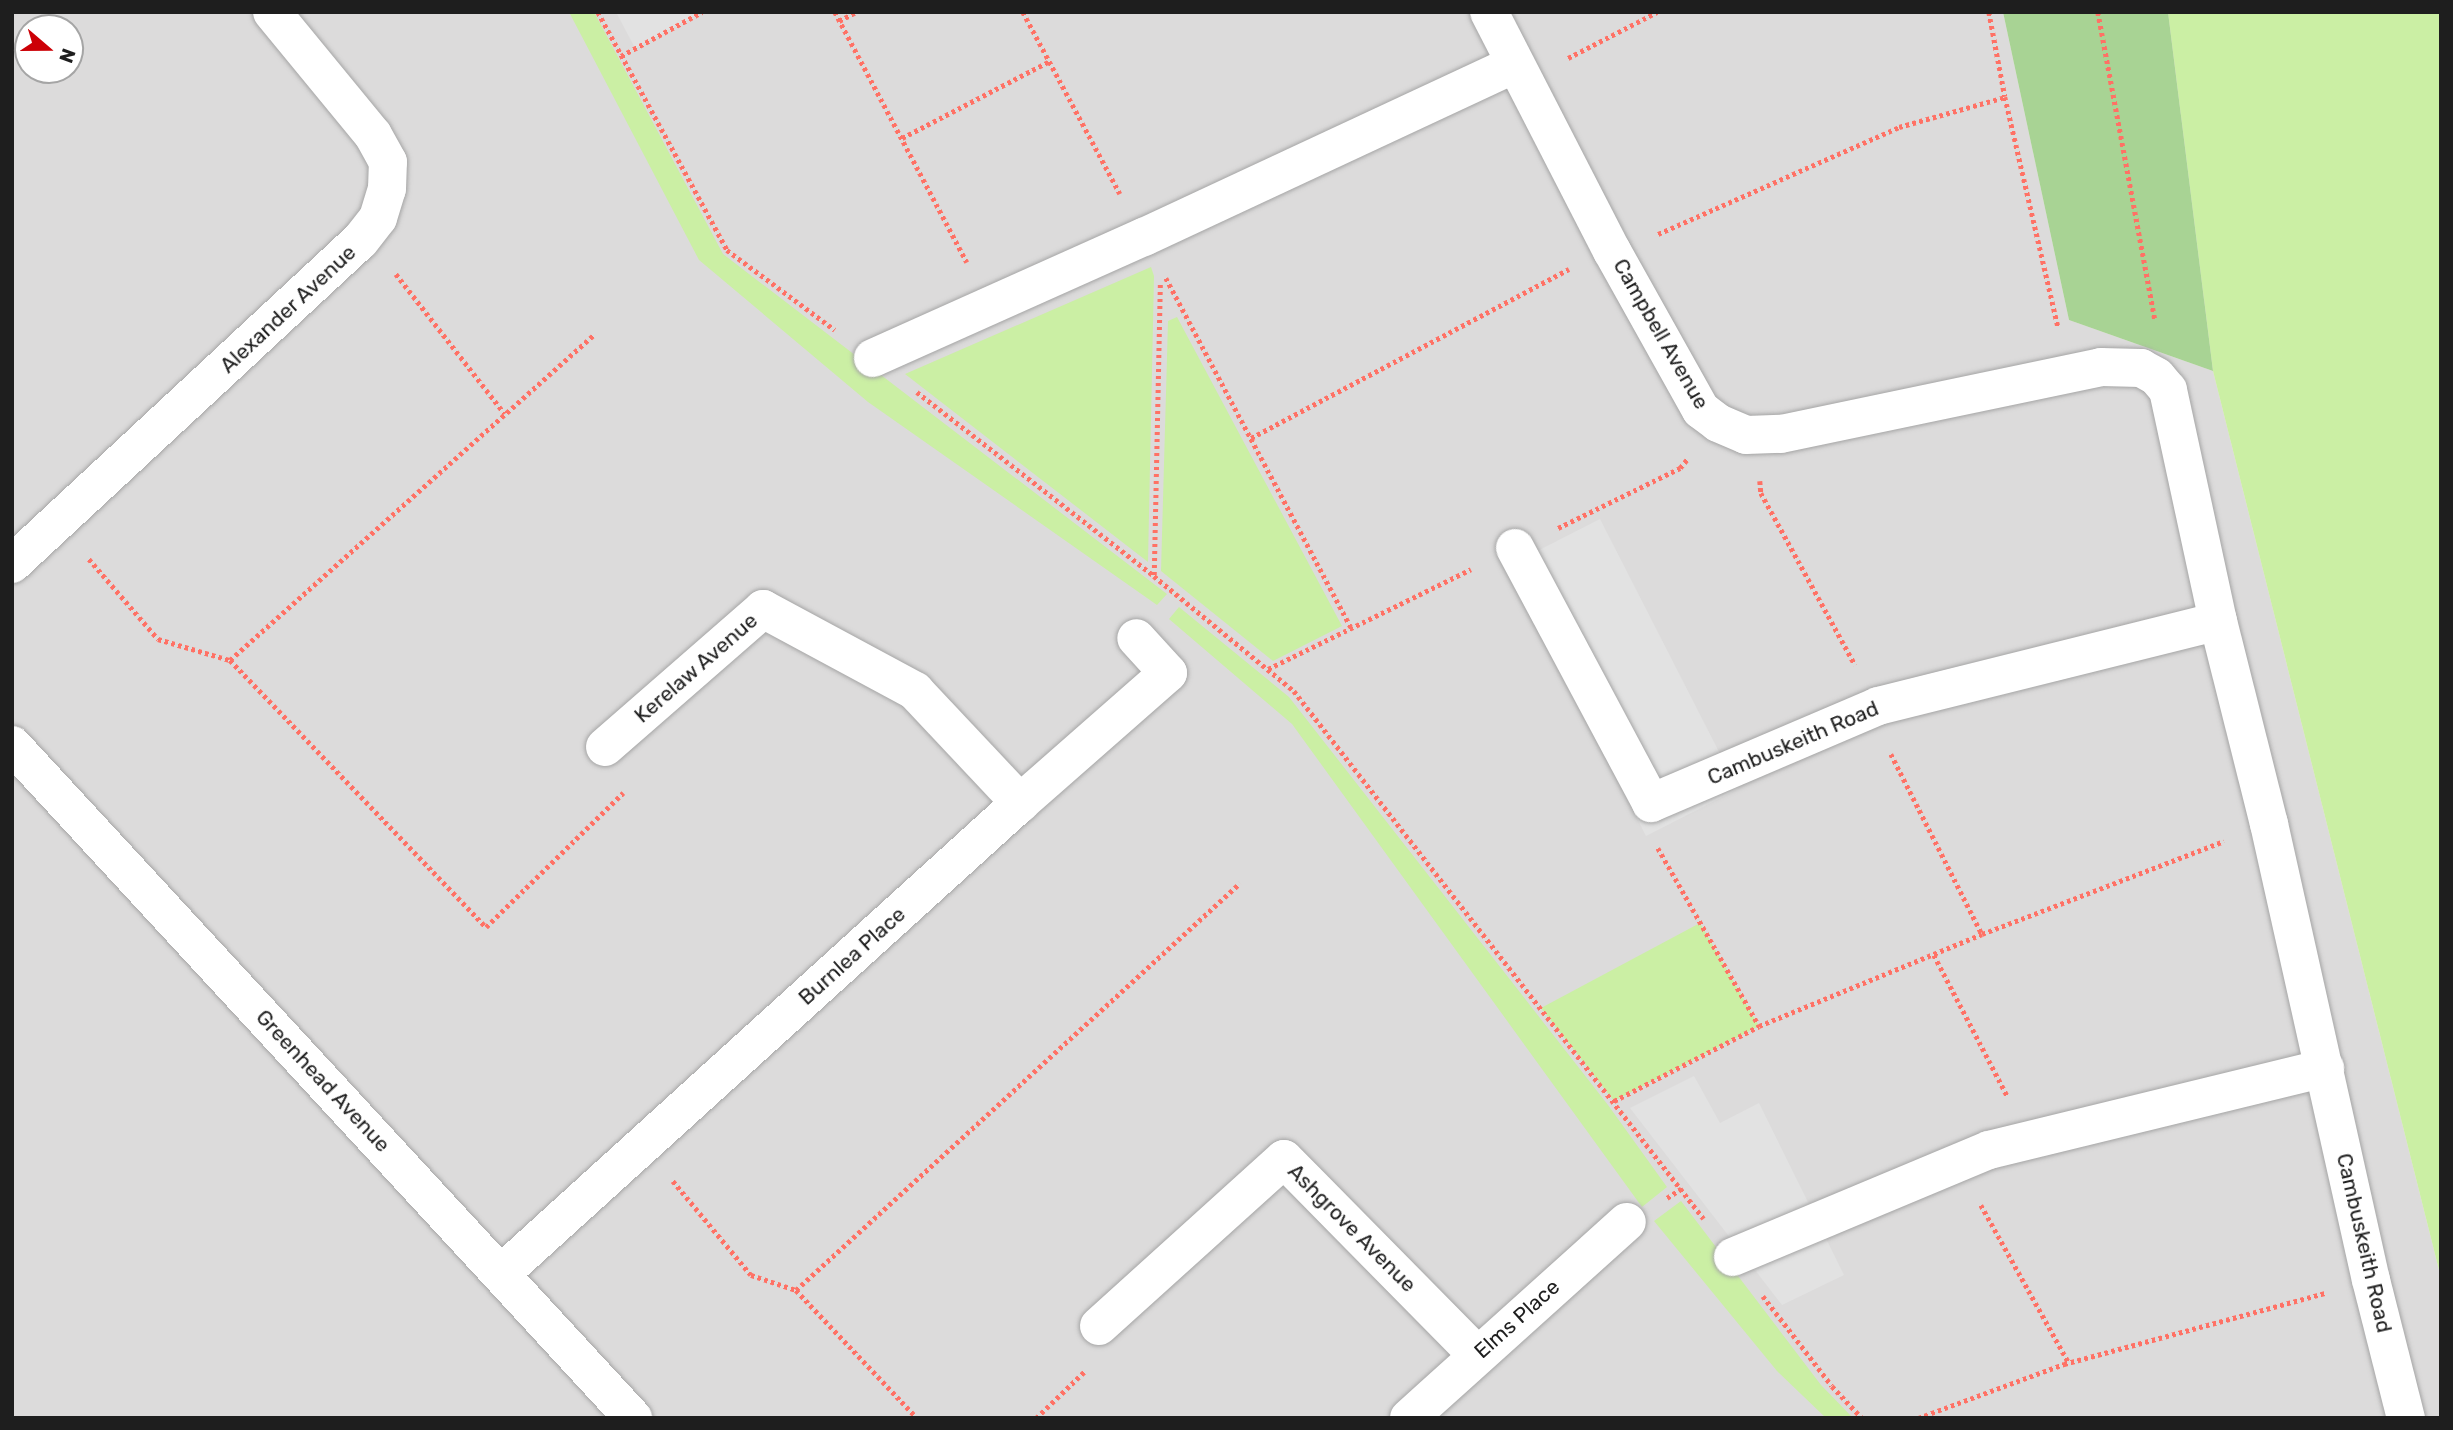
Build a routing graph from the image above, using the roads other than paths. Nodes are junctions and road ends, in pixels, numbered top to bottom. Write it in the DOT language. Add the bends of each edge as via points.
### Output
graph roads {
  1 [pos="272,12"];
  2 [pos="1489,12"];
  3 [pos="1519,73"];
  4 [pos="873,358"];
  5 [pos="2168,390"];
  6 [pos="1515,548"];
  7 [pos="12,564"];
  8 [pos="2218,621"];
  9 [pos="1136,638"];
  10 [pos="12,746"];
  11 [pos="605,747"];
  12 [pos="1020,803"];
  13 [pos="2325,1068"];
  14 [pos="1626,1222"];
  15 [pos="1733,1257"];
  16 [pos="502,1273"];
  17 [pos="1099,1326"];
  18 [pos="1477,1355"];
  19 [pos="633,1418"];
  20 [pos="1409,1418"];
  21 [pos="2406,1418"];
  1 -- 7 [label="street, Alexander Avenue" via="373,135 388,162 387,189 378,218"];
  2 -- 3 [label="street, Campbell Avenue"];
  3 -- 4 [label="street"];
  3 -- 5 [label="street, Campbell Avenue" via="1701,410 1718,422 1746,435 1780,434 2101,367 2141,368"];
  5 -- 8 [label="street, Cambuskeith Road"];
  6 -- 8 [label="street, Cambuskeith Road" via="1651,803 1873,708"];
  8 -- 13 [label="street, Cambuskeith Road"];
  9 -- 12 [label="street, Burnlea Place" via="1168,673"];
  10 -- 16 [label="street, Greenhead Avenue"];
  11 -- 12 [label="street, Kerelaw Avenue" via="762,609 915,691"];
  12 -- 16 [label="street, Burnlea Place"];
  13 -- 15 [label="street" via="1989,1150"];
  13 -- 21 [label="street, Cambuskeith Road"];
  14 -- 18 [label="street, Elms Place"];
  16 -- 19 [label="street, Greenhead Avenue"];
  17 -- 18 [label="street, Ashgrove Avenue" via="1284,1159"];
  18 -- 20 [label="street, Elms Place"];
}
